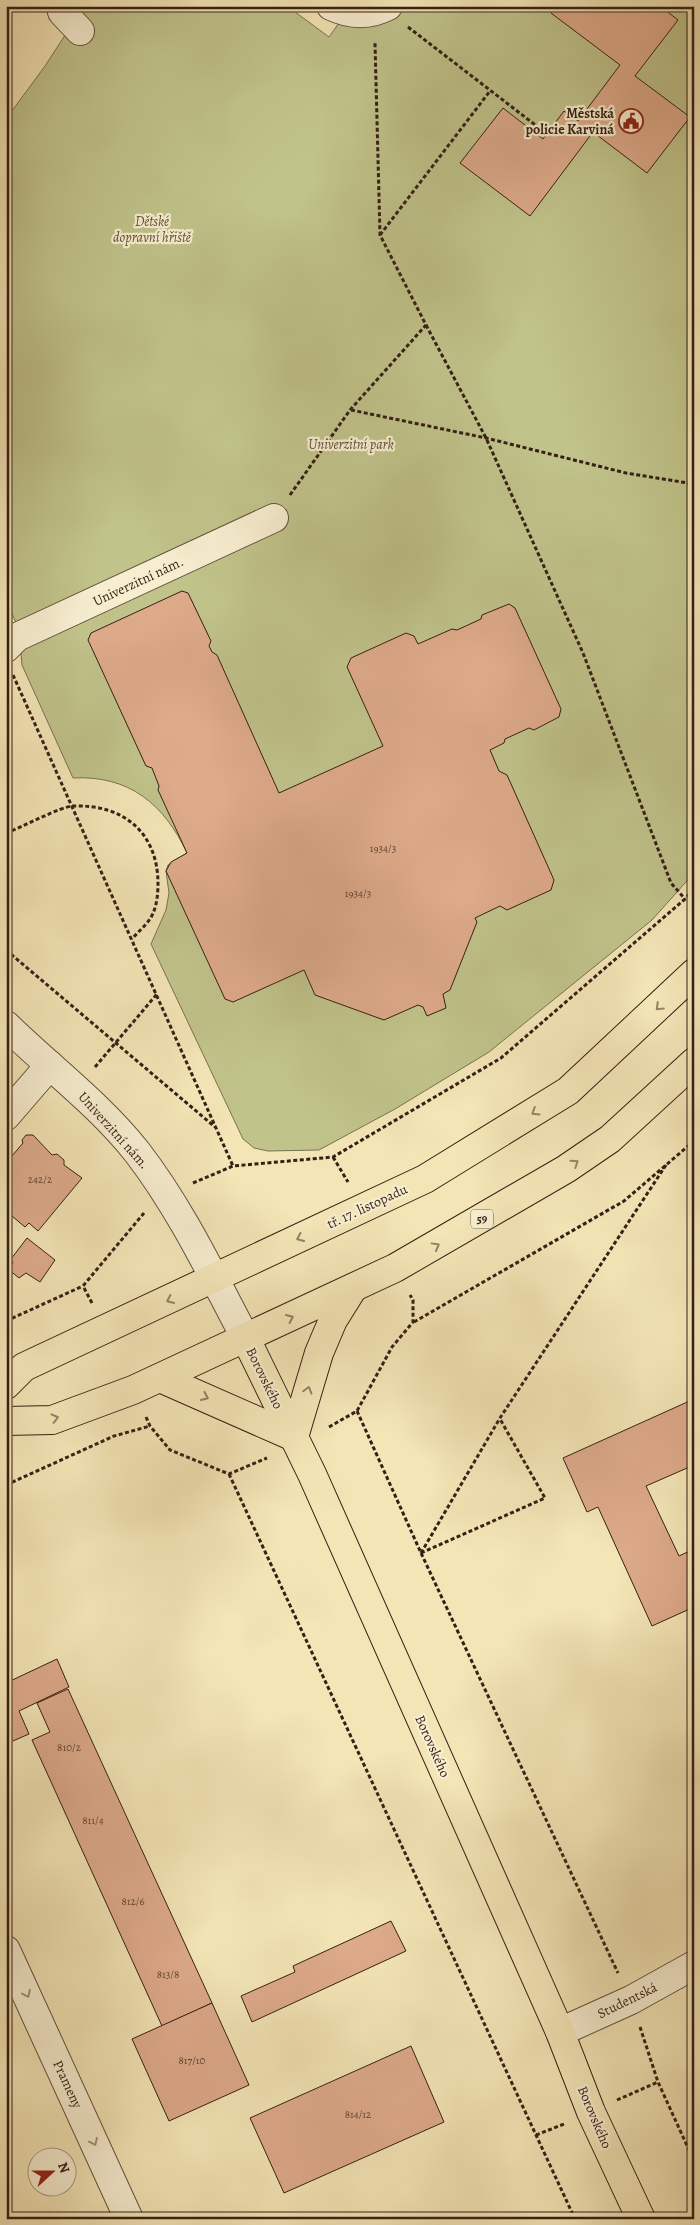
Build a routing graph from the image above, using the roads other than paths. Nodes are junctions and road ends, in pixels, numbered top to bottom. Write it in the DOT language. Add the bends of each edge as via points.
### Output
graph roads {
  1 [pos="61,6"];
  2 [pos="331,6"];
  3 [pos="382,9"];
  4 [pos="80,31"];
  5 [pos="274,518"];
  6 [pos="8,658"];
  7 [pos="694,974"];
  8 [pos="6,1025"];
  9 [pos="694,1062"];
  10 [pos="50,1066"];
  11 [pos="6,1116"];
  12 [pos="214,1279"];
  13 [pos="354,1288"];
  14 [pos="246,1339"];
  15 [pos="160,1378"];
  16 [pos="6,1385"];
  17 [pos="6,1421"];
  18 [pos="294,1437"];
  19 [pos="6,1950"];
  20 [pos="694,1965"];
  21 [pos="560,2032"];
  22 [pos="129,2219"];
  23 [pos="640,2219"];
  1 -- 4 [label="street" via="62,12"];
  2 -- 3 [label="street" via="360,14"];
  5 -- 6 [label="street, Univerzitní nám." via="17,636"];
  7 -- 12 [label="main road, tř. 17. listopadu, one-way" via="568,1091 425,1179"];
  8 -- 10 [label="street, Univerzitní nám."];
  13 -- 9 [label="main road, 59, one-way" via="411,1260 566,1169 610,1139"];
  10 -- 11 [label="street"];
  10 -- 12 [label="street, Univerzitní nám." via="77,1089 135,1151 167,1194"];
  12 -- 14 [label="street, Borovského"];
  12 -- 16 [label="main road, tř. 17. listopadu, one-way" via="24,1368"];
  14 -- 13 [label="main road, 59, one-way"];
  18 -- 13 [label="main road, one-way" via="319,1353"];
  14 -- 15 [label="main road"];
  14 -- 18 [label="main road, Borovského"];
  17 -- 15 [label="main road, one-way" via="52,1420"];
  15 -- 18 [label="main road, one-way"];
  18 -- 21 [label="main road, Borovského"];
  19 -- 22 [label="street, Prameny, one-way"];
  20 -- 21 [label="street, Studentská" via="631,2000"];
  21 -- 23 [label="main road, Borovského" via="591,2112"];
}
